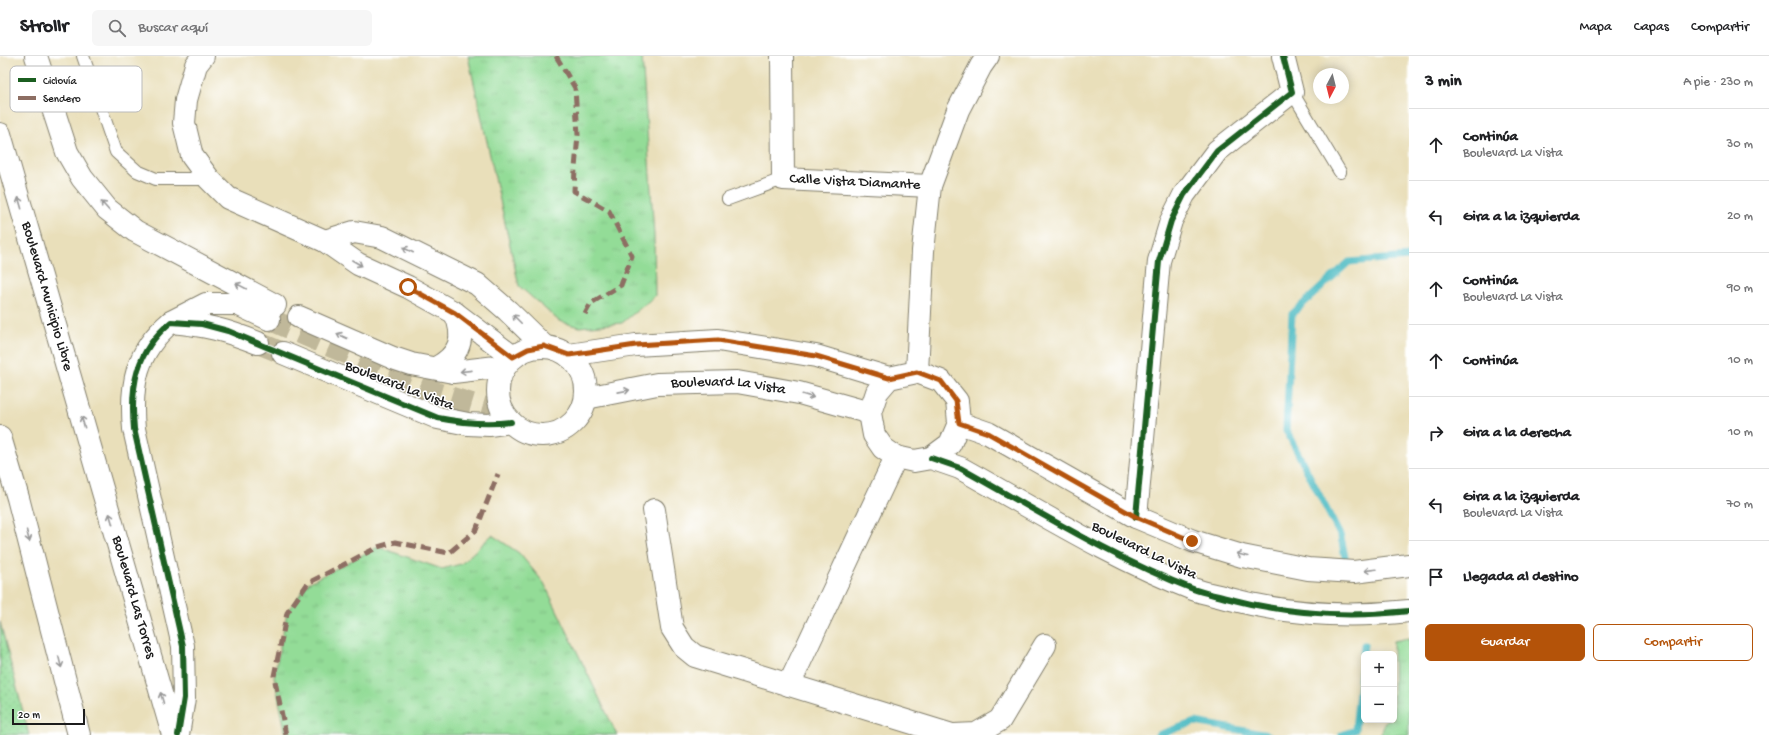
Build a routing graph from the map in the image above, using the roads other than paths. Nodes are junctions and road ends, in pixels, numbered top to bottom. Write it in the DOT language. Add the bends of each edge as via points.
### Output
graph roads {
  1 [pos="36,56"];
  2 [pos="83,56"];
  3 [pos="203,56"];
  4 [pos="782,56"];
  5 [pos="988,56"];
  6 [pos="1283,56"];
  7 [pos="39,66"];
  8 [pos="86,66"];
  9 [pos="1292,92"];
  10 [pos="54,112"];
  11 [pos="102,112"];
  12 [pos="0,134"];
  13 [pos="1340,172"];
  14 [pos="209,179"];
  15 [pos="783,179"];
  16 [pos="930,186"];
  17 [pos="728,199"];
  18 [pos="325,241"];
  19 [pos="455,313"];
  20 [pos="299,317"];
  21 [pos="171,322"];
  22 [pos="258,343"];
  23 [pos="544,346"];
  24 [pos="283,354"];
  25 [pos="569,355"];
  26 [pos="509,362"];
  27 [pos="436,368"];
  28 [pos="917,372"];
  29 [pos="889,378"];
  30 [pos="586,398"];
  31 [pos="870,413"];
  32 [pos="510,422"];
  33 [pos="959,423"];
  34 [pos="0,437"];
  35 [pos="896,457"];
  36 [pos="931,458"];
  37 [pos="94,459"];
  38 [pos="654,510"];
  39 [pos="1136,517"];
  40 [pos="1409,565"];
  41 [pos="1409,611"];
  42 [pos="1045,645"];
  43 [pos="789,685"];
  44 [pos="79,735"];
  45 [pos="173,735"];
  46 [pos="178,735"];
  47 [pos="953,735"];
  7 -- 1 [label="street, one-way"];
  2 -- 8 [label="lane"];
  3 -- 14 [label="street" via="196,65 186,100 184,123 192,156"];
  4 -- 15 [label="street, Calle Vista Diamante"];
  5 -- 16 [label="street" via="958,110"];
  6 -- 9 [label="street"];
  9 -- 13 [label="lane"];
  9 -- 39 [label="street" via="1217,152 1184,195 1171,221 1159,261"];
  21 -- 10 [label="street, one-way" via="206,304 237,304 272,312 135,231 107,209 82,178 67,152"];
  11 -- 14 [label="lane" via="116,152 137,171 156,179"];
  37 -- 12 [label="street, Boulevard Municipio Libre, one-way"];
  14 -- 18 [label="street" via="228,198"];
  15 -- 16 [label="street, Calle Vista Diamante"];
  15 -- 17 [label="lane"];
  16 -- 28 [label="street" via="923,251"];
  18 -- 19 [label="street, one-way" via="358,264 408,287"];
  23 -- 18 [label="street, one-way" via="477,284 382,237 354,232"];
  19 -- 26 [label="street"];
  19 -- 27 [label="street" via="460,325 460,339 456,351 448,362"];
  27 -- 20 [label="street, Boulevard La Vista, one-way" via="392,358"];
  21 -- 22 [label="street" via="202,324"];
  21 -- 46 [label="street" via="158,334 138,368 132,408 134,429 183,646 184,698"];
  23 -- 25 [label="street"];
  23 -- 26 [label="street" via="528,349"];
  24 -- 32 [label="street, Boulevard La Vista" via="438,418 468,424"];
  25 -- 29 [label="street" via="636,345 718,340 816,356"];
  25 -- 30 [label="street" via="584,374"];
  26 -- 27 [label="street, Boulevard La Vista, one-way" via="453,372"];
  26 -- 32 [label="street" via="498,386 498,392 500,406"];
  28 -- 29 [label="street"];
  28 -- 33 [label="street" via="941,381 956,401"];
  29 -- 31 [label="street" via="877,392"];
  30 -- 31 [label="street, Boulevard La Vista, one-way" via="657,384 737,382 799,393"];
  30 -- 32 [label="street" via="579,416 565,429 546,435 527,433"];
  31 -- 35 [label="street" via="874,435 883,448"];
  33 -- 36 [label="street" via="950,444"];
  33 -- 39 [label="street, Boulevard La Vista" via="988,433"];
  34 -- 44 [label="street, one-way"];
  35 -- 36 [label="street" via="914,461"];
  35 -- 43 [label="street"];
  36 -- 41 [label="street, Boulevard La Vista" via="960,468 1125,560 1195,590 1252,605 1314,613 1374,615"];
  45 -- 37 [label="street, Boulevard Las Torres, one-way"];
  38 -- 43 [label="street" via="672,628 684,647 695,656"];
  40 -- 39 [label="street, Boulevard La Vista, one-way" via="1354,572 1308,569 1242,556 1192,541"];
  42 -- 47 [label="street" via="1000,720 976,734"];
  43 -- 47 [label="street"];
}
